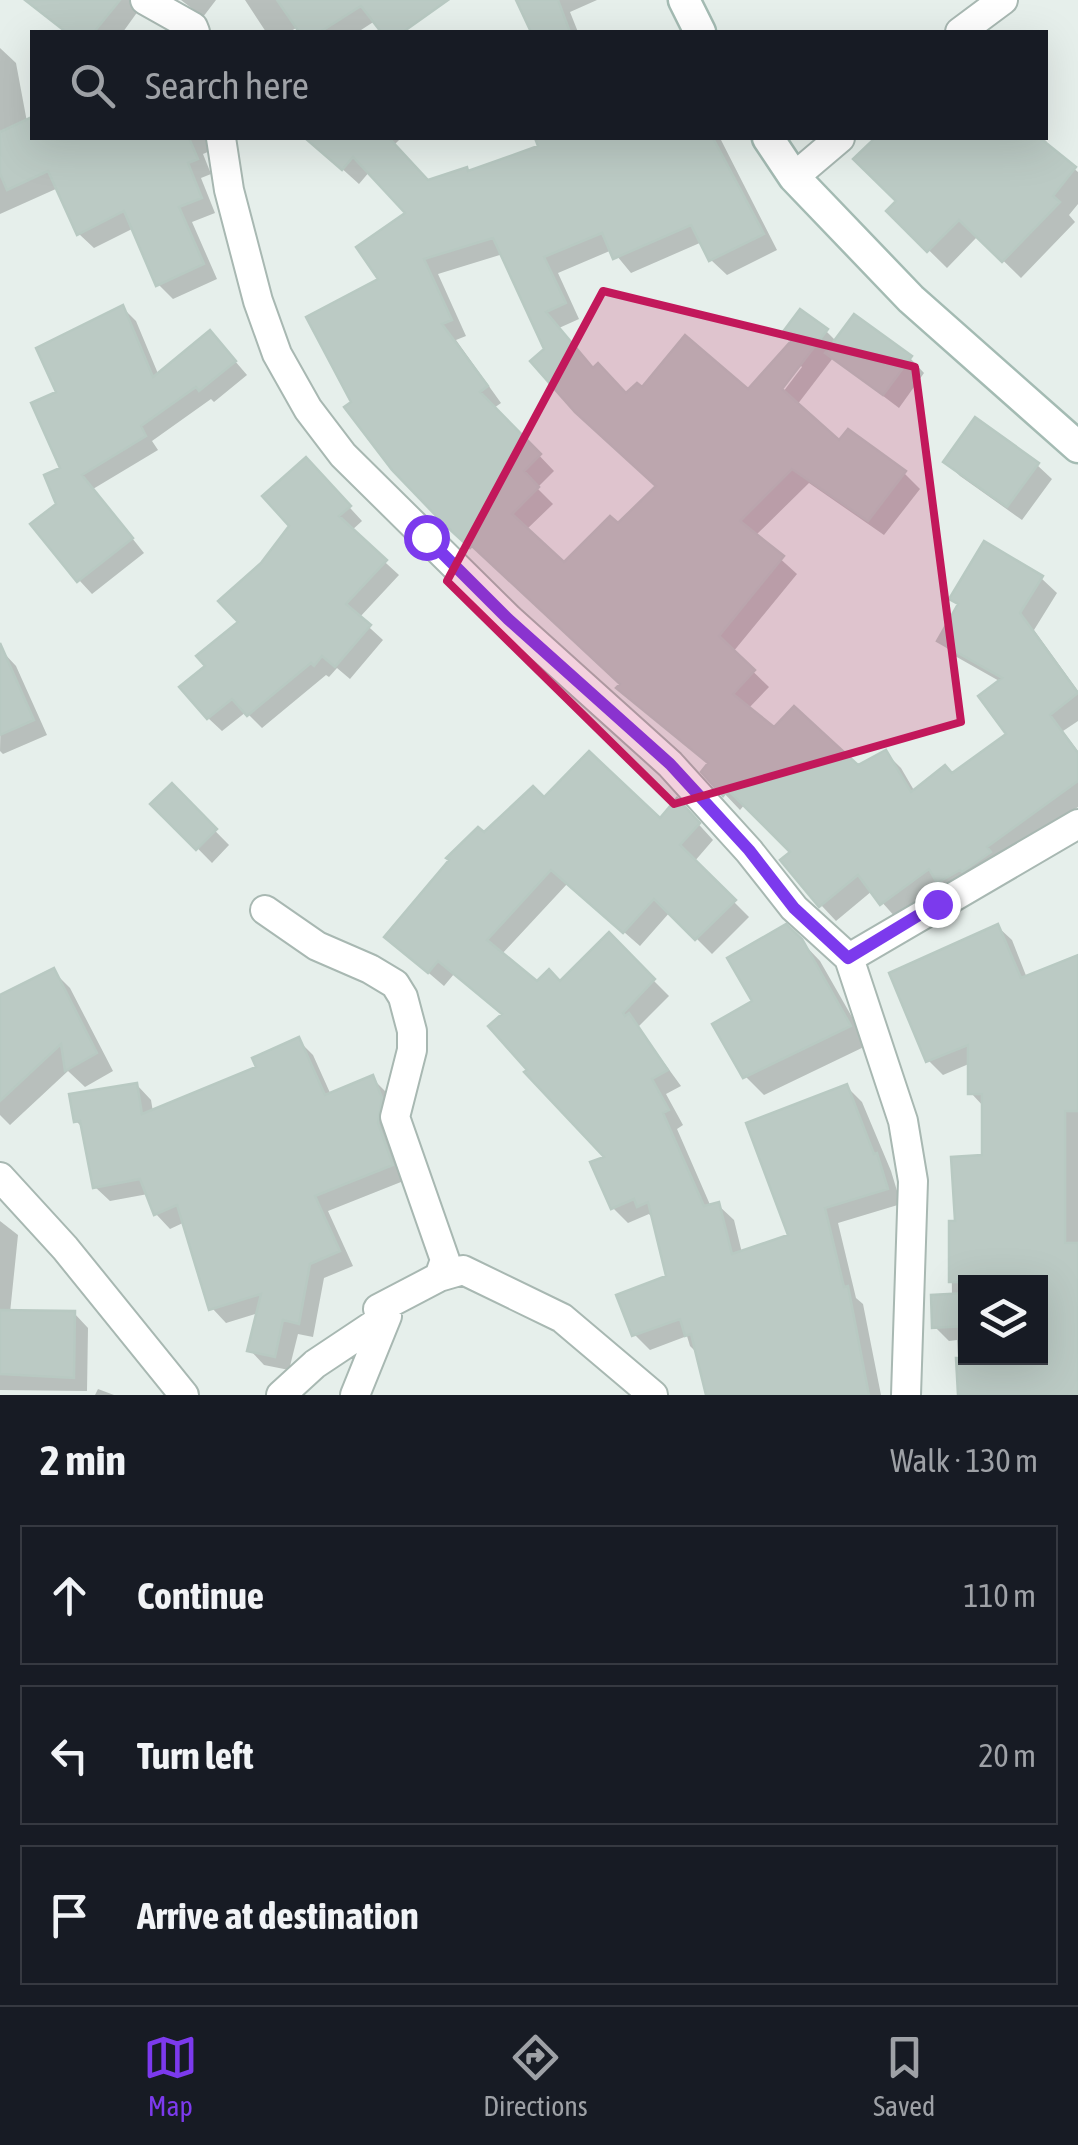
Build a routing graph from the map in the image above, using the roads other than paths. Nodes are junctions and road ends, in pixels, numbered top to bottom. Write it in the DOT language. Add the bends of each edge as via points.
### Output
graph roads {
  1 [pos="146,0"];
  2 [pos="684,0"];
  3 [pos="1004,0"];
  4 [pos="194,30"];
  5 [pos="699,30"];
  6 [pos="963,30"];
  7 [pos="221,140"];
  8 [pos="769,140"];
  9 [pos="838,140"];
  10 [pos="794,178"];
  11 [pos="1078,447"];
  12 [pos="1078,824"];
  13 [pos="266,910"];
  14 [pos="848,958"];
  15 [pos="0,1177"];
  16 [pos="439,1277"];
  17 [pos="386,1316"];
  18 [pos="184,1395"];
  19 [pos="282,1395"];
  20 [pos="355,1395"];
  21 [pos="653,1395"];
  22 [pos="906,1395"];
  1 -- 4 [label="street"];
  2 -- 5 [label="main road"];
  3 -- 6 [label="street"];
  7 -- 14 [label="street" via="258,301 277,354 308,409 343,454 508,619 670,764 794,908"];
  8 -- 10 [label="main road"];
  9 -- 10 [label="street"];
  10 -- 11 [label="main road" via="911,299"];
  12 -- 14 [label="street"];
  13 -- 16 [label="street" via="317,946 395,984 403,997 412,1050 395,1117 445,1260"];
  14 -- 22 [label="street" via="903,1121 913,1180"];
  15 -- 18 [label="street"];
  16 -- 17 [label="street" via="378,1309"];
  16 -- 21 [label="street" via="463,1270 562,1318"];
  17 -- 19 [label="street"];
  17 -- 20 [label="street"];
}
